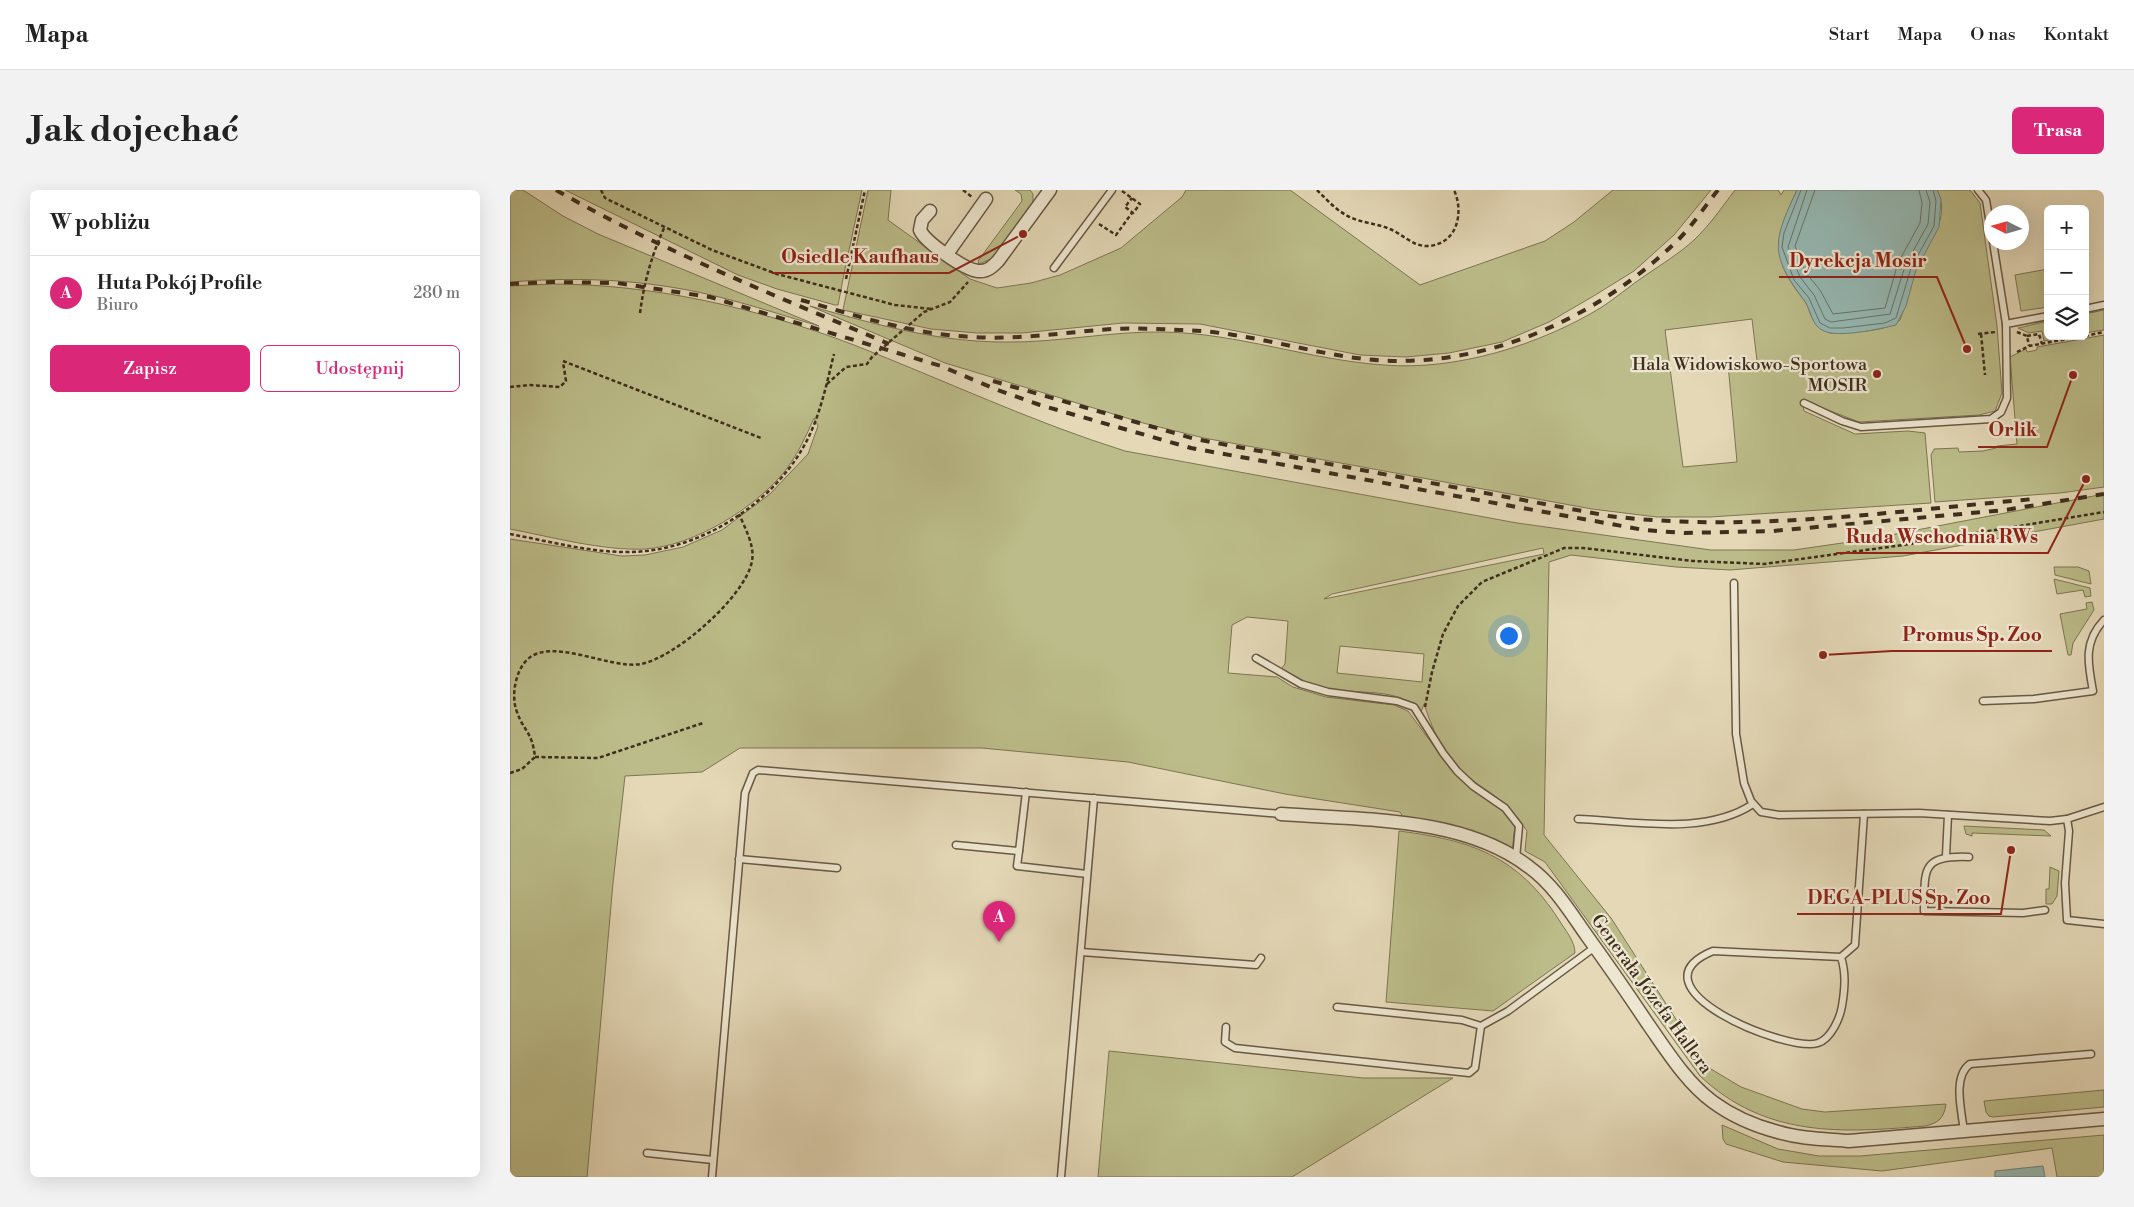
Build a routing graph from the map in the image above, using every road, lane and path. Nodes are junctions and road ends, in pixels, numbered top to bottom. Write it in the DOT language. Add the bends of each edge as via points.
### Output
graph roads {
  1 [pos="601,190"];
  2 [pos="865,190"];
  3 [pos="1112,190"];
  4 [pos="1120,190"];
  5 [pos="1317,190"];
  6 [pos="1454,190"];
  7 [pos="1978,190"];
  8 [pos="1046,191"];
  9 [pos="1132,198"];
  10 [pos="986,199"];
  11 [pos="1987,205"];
  12 [pos="930,211"];
  13 [pos="1132,212"];
  14 [pos="1091,218"];
  15 [pos="665,226"];
  16 [pos="1994,250"];
  17 [pos="947,254"];
  18 [pos="1054,268"];
  19 [pos="977,271"];
  20 [pos="846,279"];
  21 [pos="2104,305"];
  22 [pos="2089,308"];
  23 [pos="932,309"];
  24 [pos="640,313"];
  25 [pos="2044,317"];
  26 [pos="2006,327"];
  27 [pos="2104,332"];
  28 [pos="2089,335"];
  29 [pos="2026,336"];
  30 [pos="2063,340"];
  31 [pos="2042,344"];
  32 [pos="2029,346"];
  33 [pos="834,354"];
  34 [pos="2006,358"];
  35 [pos="1985,375"];
  36 [pos="826,385"];
  37 [pos="510,387"];
  38 [pos="1804,403"];
  39 [pos="761,438"];
  40 [pos="2104,512"];
  41 [pos="739,514"];
  42 [pos="510,534"];
  43 [pos="1734,583"];
  44 [pos="2104,620"];
  45 [pos="1256,658"];
  46 [pos="1983,701"];
  47 [pos="1423,721"];
  48 [pos="703,723"];
  49 [pos="535,757"];
  50 [pos="510,773"];
  51 [pos="1026,792"];
  52 [pos="1094,798"];
  53 [pos="1753,804"];
  54 [pos="2104,808"];
  55 [pos="1281,814"];
  56 [pos="1864,814"];
  57 [pos="1948,815"];
  58 [pos="1578,819"];
  59 [pos="2067,819"];
  60 [pos="956,845"];
  61 [pos="1019,851"];
  62 [pos="1946,856"];
  63 [pos="1968,857"];
  64 [pos="1516,858"];
  65 [pos="739,859"];
  66 [pos="838,868"];
  67 [pos="1087,874"];
  68 [pos="2045,910"];
  69 [pos="2104,924"];
  70 [pos="1595,947"];
  71 [pos="1080,952"];
  72 [pos="1841,957"];
  73 [pos="1261,958"];
  74 [pos="1337,1006"];
  75 [pos="1481,1026"];
  76 [pos="1226,1027"];
  77 [pos="2091,1054"];
  78 [pos="2104,1119"];
  79 [pos="1964,1132"];
  80 [pos="647,1153"];
  81 [pos="713,1160"];
  82 [pos="712,1177"];
  83 [pos="1061,1177"];
  1 -- 15 [label="path" via="605,198"];
  2 -- 20 [label="path"];
  3 -- 14 [label="lane"];
  4 -- 9 [label="path"];
  5 -- 6 [label="path" via="1347,216 1388,228 1428,246 1447,237 1456,228 1460,216"];
  7 -- 11 [label="lane"];
  8 -- 19 [label="street" via="998,261 991,268"];
  9 -- 13 [label="path" via="1125,207"];
  9 -- 13 [label="path" via="1140,204"];
  10 -- 17 [label="street"];
  12 -- 17 [label="street" via="922,220 920,230 925,238"];
  13 -- 14 [label="path" via="1116,235"];
  14 -- 18 [label="lane"];
  15 -- 23 [label="path" via="712,250 777,274 895,305"];
  15 -- 24 [label="path" via="653,253"];
  16 -- 26 [label="lane"];
  17 -- 19 [label="street"];
  19 -- 23 [label="path" via="950,302"];
  21 -- 22 [label="lane"];
  23 -- 36 [label="path" via="905,327 867,364 846,367"];
  25 -- 26 [label="lane"];
  26 -- 29 [label="path"];
  26 -- 34 [label="lane"];
  26 -- 35 [label="path" via="1980,334"];
  27 -- 28 [label="path"];
  29 -- 31 [label="path" via="2039,334"];
  29 -- 32 [label="path"];
  30 -- 31 [label="path"];
  31 -- 32 [label="path"];
  32 -- 34 [label="path"];
  33 -- 36 [label="path"];
  34 -- 38 [label="lane" via="2007,398 2001,412 1991,419 1856,426"];
  36 -- 41 [label="path" via="802,450 772,488"];
  37 -- 39 [label="path" via="552,388 564,385 563,361"];
  40 -- 47 [label="path" via="1764,564 1692,561 1564,548 1482,582 1458,606 1444,634 1432,672"];
  41 -- 42 [label="path" via="683,543 646,551 592,548"];
  41 -- 49 [label="path" via="748,534 752,561 738,590 699,630 643,664 622,665 545,650 526,660 517,674 514,694 516,712 533,741"];
  43 -- 53 [label="lane" via="1736,734 1744,783"];
  44 -- 46 [label="lane" via="2093,633 2087,657 2093,691 2034,699"];
  45 -- 47 [label="lane" via="1301,684 1328,692 1397,700 1414,707"];
  47 -- 64 [label="lane" via="1457,771 1505,808 1520,826"];
  48 -- 49 [label="path" via="598,758"];
  49 -- 50 [label="path" via="522,769"];
  51 -- 52 [label="lane"];
  51 -- 61 [label="lane"];
  51 -- 65 [label="lane" via="758,770 752,772 744,793"];
  52 -- 55 [label="lane"];
  52 -- 67 [label="lane"];
  53 -- 56 [label="lane" via="1761,812 1779,815"];
  53 -- 58 [label="lane" via="1740,813 1706,823"];
  54 -- 59 [label="lane"];
  55 -- 64 [label="street, Generała Józefa Hallera" via="1438,828 1482,842"];
  56 -- 57 [label="lane"];
  56 -- 72 [label="lane" via="1855,946"];
  57 -- 59 [label="lane"];
  57 -- 62 [label="lane"];
  59 -- 69 [label="lane" via="2067,920"];
  60 -- 61 [label="lane"];
  61 -- 67 [label="lane" via="1017,866"];
  62 -- 63 [label="lane"];
  62 -- 68 [label="lane" via="1928,868 1925,875 1924,911 2023,914"];
  64 -- 70 [label="street, Generała Józefa Hallera" via="1553,890"];
  65 -- 66 [label="lane"];
  65 -- 81 [label="lane"];
  67 -- 71 [label="lane"];
  70 -- 75 [label="lane" via="1502,1015"];
  70 -- 79 [label="street, Generała Józefa Hallera" via="1667,1052 1712,1102 1733,1115 1778,1133 1816,1139 1849,1141"];
  71 -- 73 [label="lane" via="1256,965"];
  71 -- 83 [label="lane"];
  72 -- 72 [label="lane" via="1713,951 1695,959 1687,979 1692,993 1702,1002 1733,1019 1780,1040 1803,1045 1820,1043 1830,1033 1840,1014 1846,971"];
  74 -- 75 [label="lane" via="1462,1020"];
  75 -- 76 [label="lane" via="1475,1068 1469,1073 1235,1048 1225,1042"];
  77 -- 79 [label="lane" via="1970,1064 1960,1082"];
  78 -- 79 [label="street, Generała Józefa Hallera"];
  80 -- 81 [label="lane"];
  81 -- 82 [label="lane"];
}
